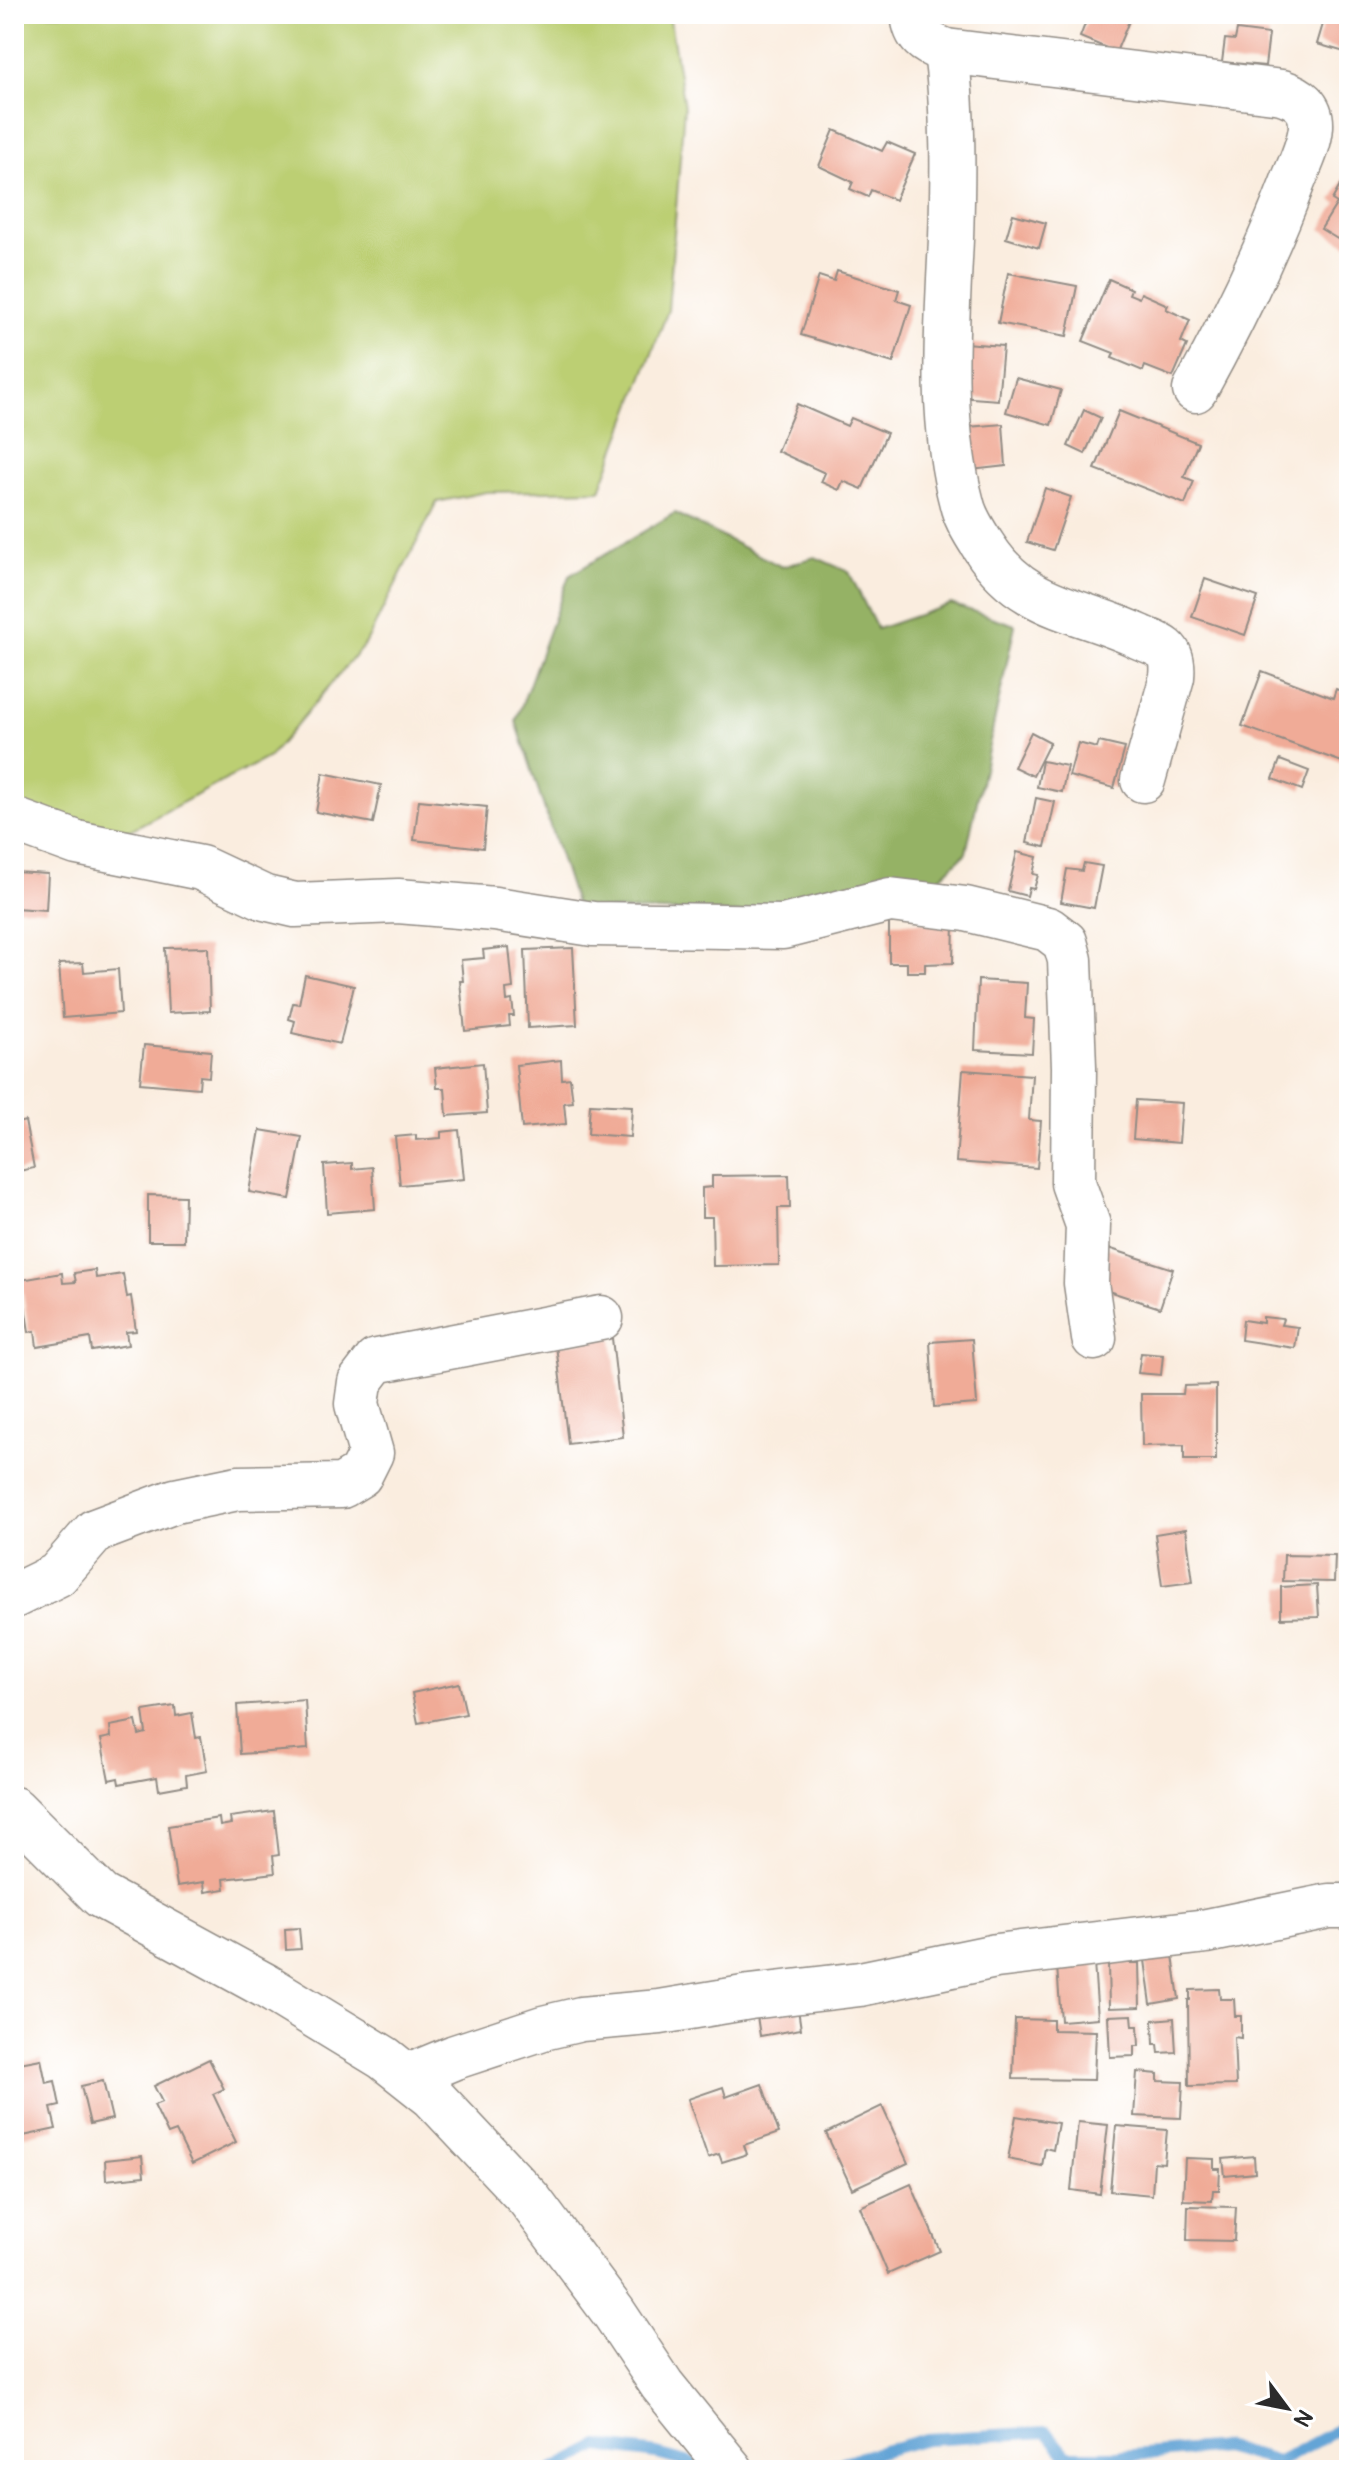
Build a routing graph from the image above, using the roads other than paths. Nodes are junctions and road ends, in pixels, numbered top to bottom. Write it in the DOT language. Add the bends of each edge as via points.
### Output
graph roads {
  1 [pos="913,14"];
  2 [pos="946,51"];
  3 [pos="1195,390"];
  4 [pos="1143,780"];
  5 [pos="14,820"];
  6 [pos="601,1318"];
  7 [pos="1094,1338"];
  8 [pos="14,1596"];
  9 [pos="14,1809"];
  10 [pos="1349,1906"];
  11 [pos="409,2076"];
  12 [pos="731,2470"];
  1 -- 2 [label="street" via="924,43"];
  2 -- 3 [label="street" via="1282,92 1309,109 1304,153 1267,251"];
  2 -- 4 [label="street" via="953,101 945,344 950,432 962,507 985,549 1016,585 1059,609 1119,627 1166,649 1173,662 1172,677"];
  5 -- 7 [label="street" via="77,843 201,868 265,898 295,905 414,901 593,924 783,927 890,900 966,909 1048,929 1065,942 1070,960 1073,1183 1088,1225 1086,1283"];
  6 -- 8 [label="street" via="376,1361 360,1382 357,1404 371,1453 360,1475 342,1486 238,1488 175,1501 95,1531 57,1575"];
  9 -- 11 [label="street" via="101,1896 266,1986"];
  10 -- 11 [label="street" via="1207,1931 996,1956 860,1984 581,2019"];
  11 -- 12 [label="street" via="529,2199 662,2385"];
}
